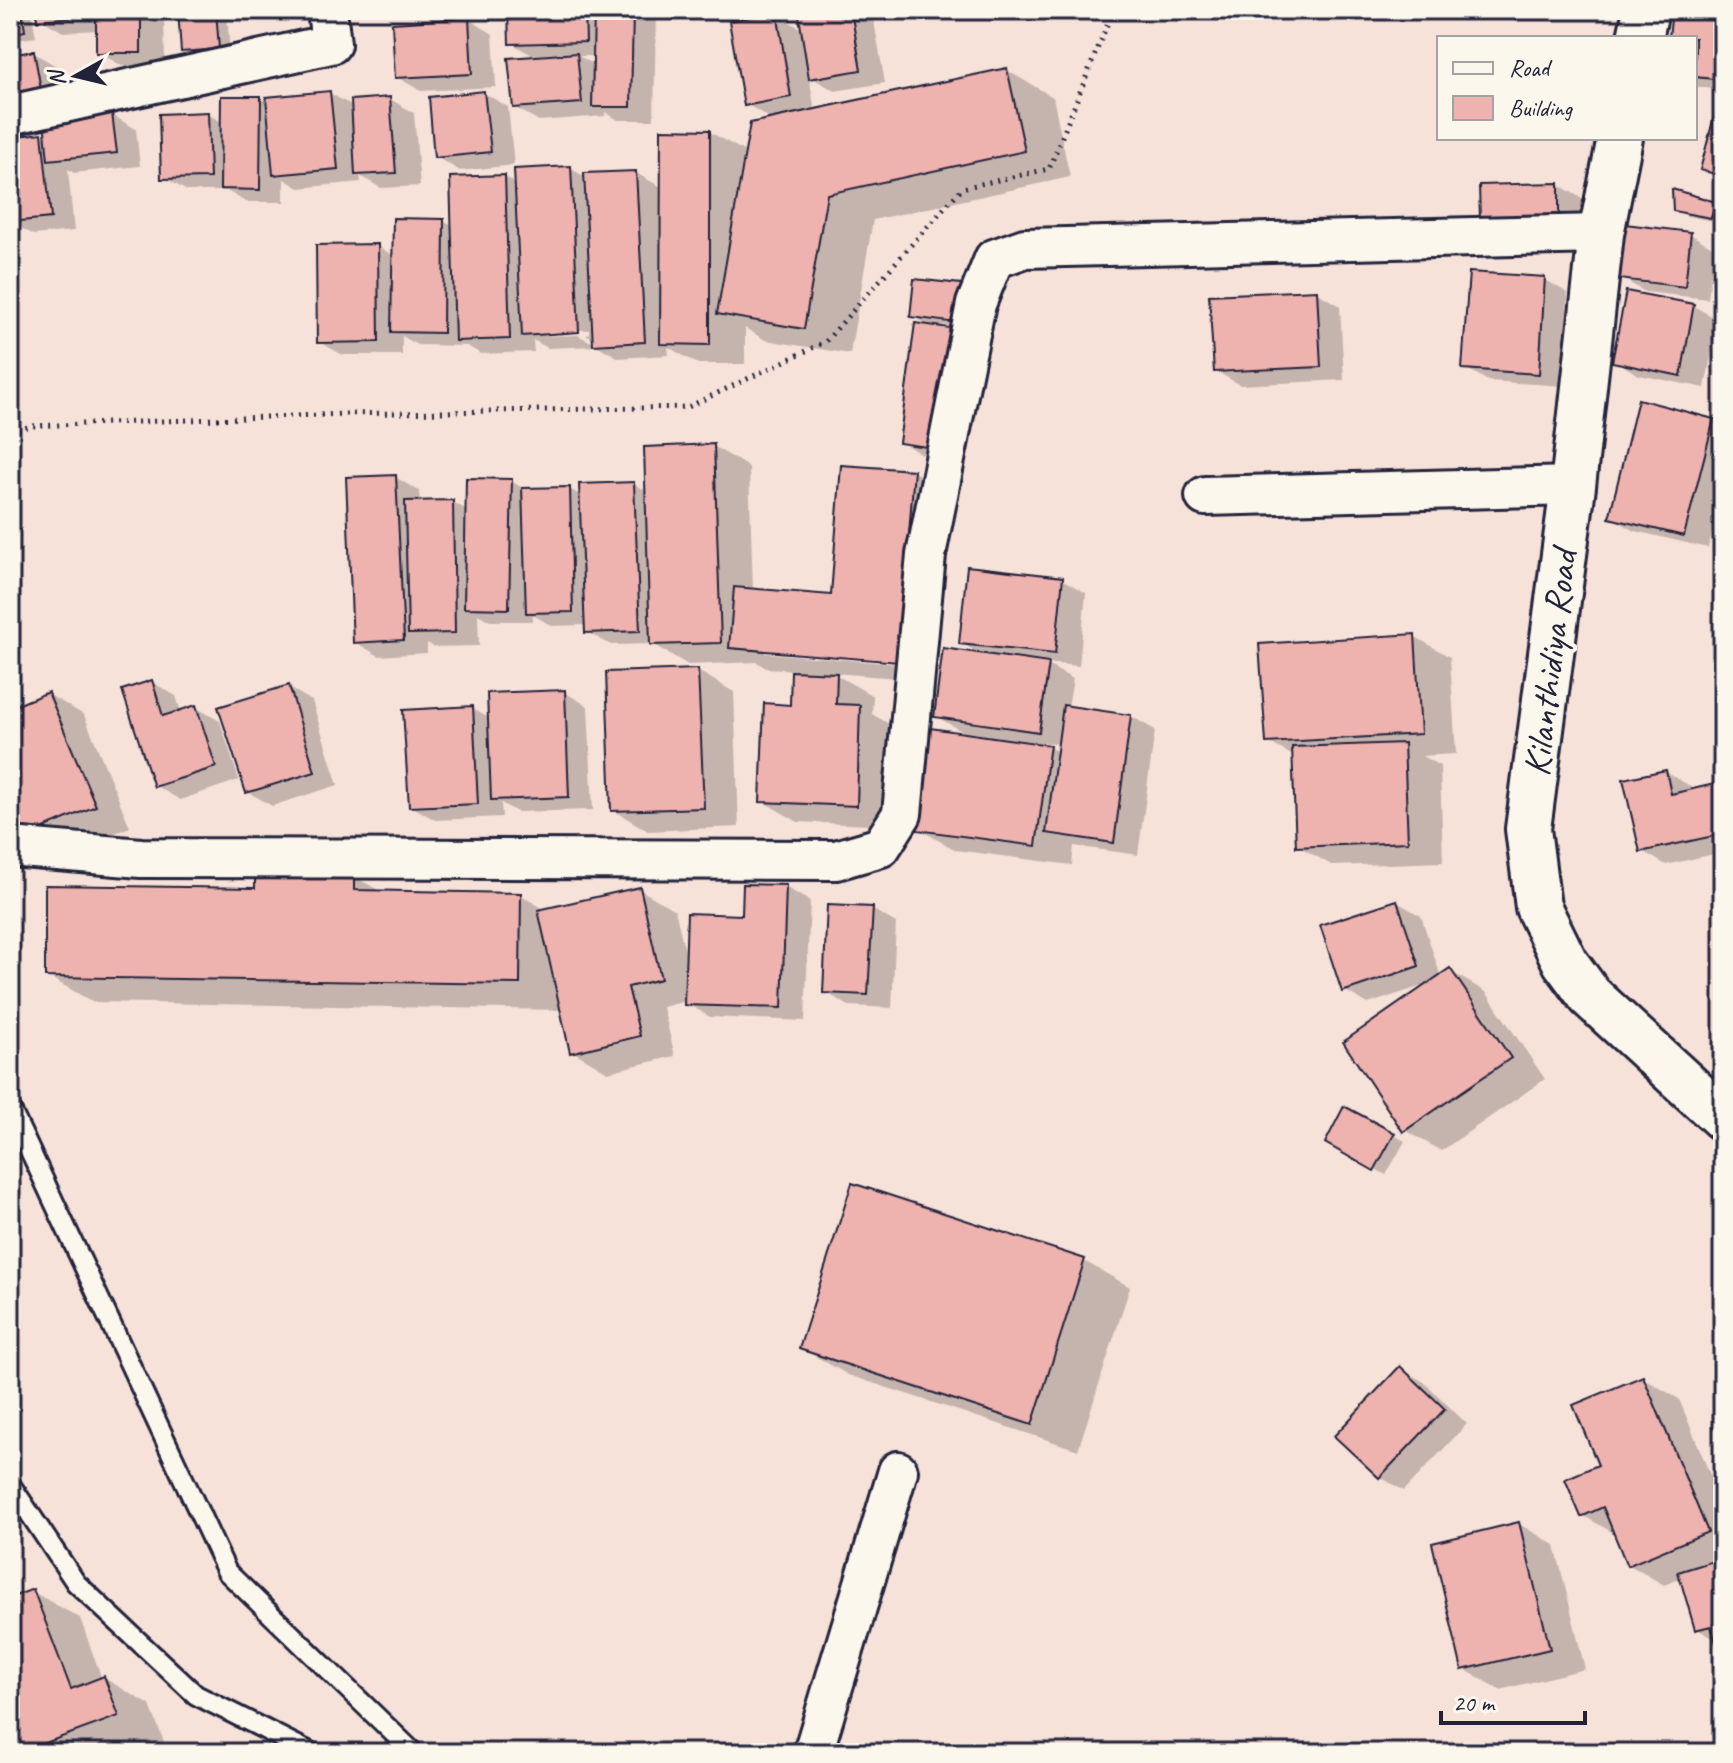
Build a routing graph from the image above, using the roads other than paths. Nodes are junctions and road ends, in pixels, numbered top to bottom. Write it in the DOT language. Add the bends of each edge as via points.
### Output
graph roads {
  1 [pos="327,10"];
  2 [pos="1646,10"];
  3 [pos="1640,36"];
  4 [pos="10,115"];
  5 [pos="1620,140"];
  6 [pos="1601,234"];
  7 [pos="1573,486"];
  8 [pos="1205,496"];
  9 [pos="10,847"];
  10 [pos="10,1108"];
  11 [pos="1723,1118"];
  12 [pos="898,1471"];
  13 [pos="10,1484"];
  14 [pos="312,1753"];
  15 [pos="414,1753"];
  16 [pos="813,1753"];
  1 -- 4 [label="street" via="331,44"];
  2 -- 3 [label="street"];
  5 -- 6 [label="street, Kilanthidiya Road"];
  6 -- 7 [label="street, Kilanthidiya Road"];
  6 -- 9 [label="street" via="1025,248 994,259 976,304 926,555 902,814 881,847 836,860 141,858"];
  7 -- 8 [label="street"];
  7 -- 11 [label="street, Kilanthidiya Road" via="1528,829 1538,907 1565,962 1590,996"];
  10 -- 15 [label="lane" via="227,1572"];
  12 -- 16 [label="street"];
  13 -- 14 [label="lane" via="76,1583 196,1695"];
}
